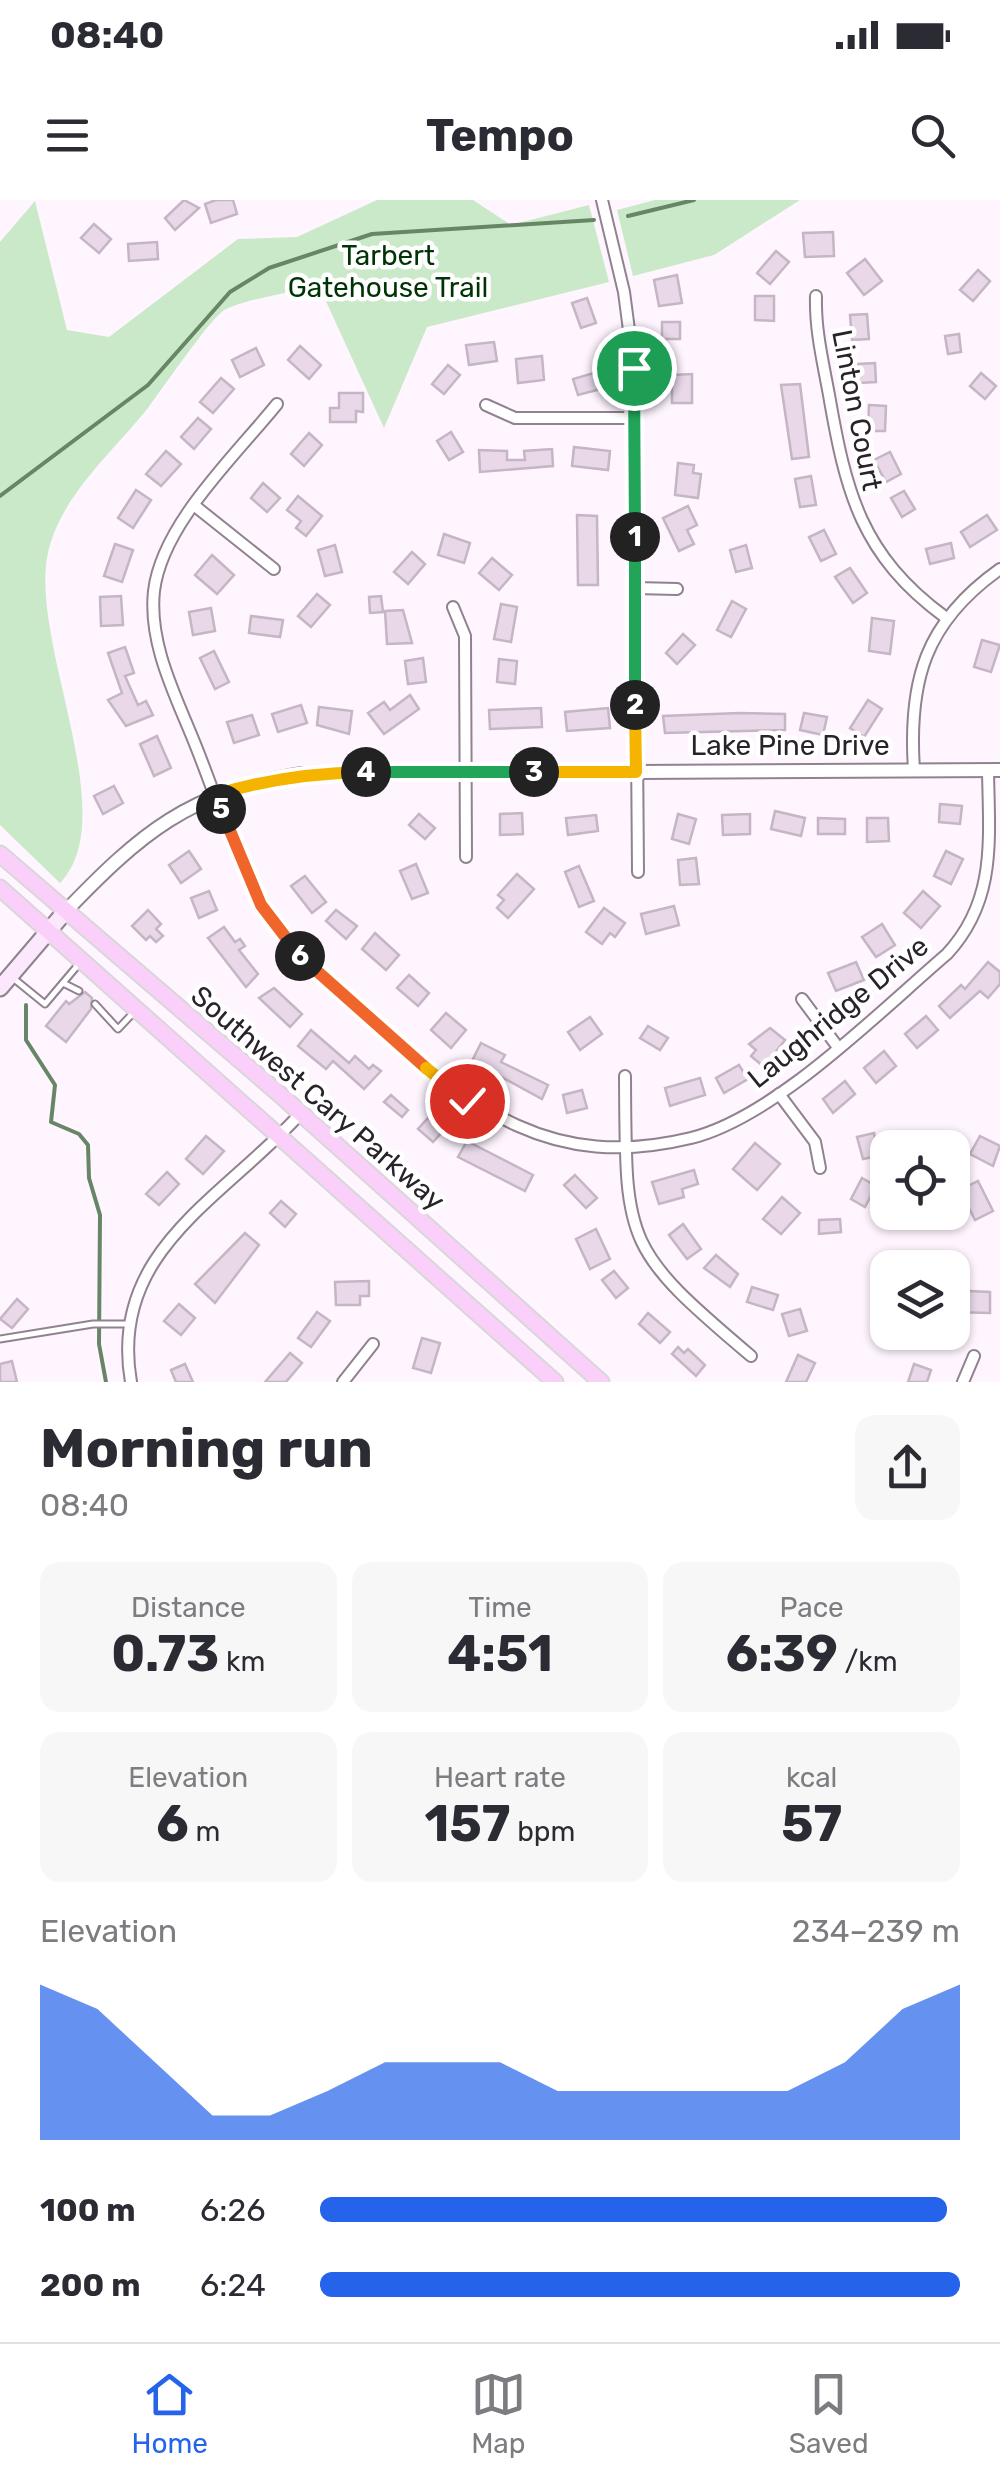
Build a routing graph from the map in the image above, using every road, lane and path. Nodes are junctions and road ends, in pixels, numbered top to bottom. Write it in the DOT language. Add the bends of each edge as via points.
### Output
graph roads {
  1 [pos="602,200"];
  2 [pos="816,296"];
  3 [pos="276,404"];
  4 [pos="486,405"];
  5 [pos="636,418"];
  6 [pos="195,506"];
  7 [pos="274,570"];
  8 [pos="1000,570"];
  9 [pos="634,588"];
  10 [pos="677,589"];
  11 [pos="453,607"];
  12 [pos="945,618"];
  13 [pos="914,770"];
  14 [pos="994,770"];
  15 [pos="467,772"];
  16 [pos="636,772"];
  17 [pos="215,795"];
  18 [pos="0,854"];
  19 [pos="466,858"];
  20 [pos="638,872"];
  21 [pos="0,888"];
  22 [pos="64,913"];
  23 [pos="48,932"];
  24 [pos="82,961"];
  25 [pos="5,982"];
  26 [pos="63,983"];
  27 [pos="75,993"];
  28 [pos="802,999"];
  29 [pos="94,1008"];
  30 [pos="137,1008"];
  31 [pos="837,1046"];
  32 [pos="625,1076"];
  33 [pos="778,1094"];
  34 [pos="300,1114"];
  35 [pos="281,1135"];
  36 [pos="625,1148"];
  37 [pos="820,1168"];
  38 [pos="128,1324"];
  39 [pos="0,1339"];
  40 [pos="374,1344"];
  41 [pos="751,1356"];
  42 [pos="974,1356"];
  43 [pos="132,1382"];
  44 [pos="343,1382"];
  45 [pos="556,1382"];
  46 [pos="601,1382"];
  47 [pos="963,1382"];
  1 -- 5 [label="street" via="624,292"];
  2 -- 12 [label="street, Linton Court" via="838,449 855,511 895,576"];
  3 -- 6 [label="street, Laughridge Drive"];
  4 -- 5 [label="street" via="515,418"];
  5 -- 9 [label="street"];
  6 -- 7 [label="street"];
  6 -- 17 [label="street, Laughridge Drive" via="163,554 153,610 160,653"];
  8 -- 12 [label="street"];
  9 -- 10 [label="street"];
  9 -- 16 [label="street"];
  11 -- 15 [label="street" via="465,636"];
  12 -- 13 [label="street" via="915,692"];
  13 -- 14 [label="street, Lake Pine Drive"];
  13 -- 16 [label="street, Lake Pine Drive"];
  14 -- 31 [label="street, Laughridge Drive" via="987,882 968,928 947,954"];
  15 -- 16 [label="street, Lake Pine Drive"];
  15 -- 17 [label="street, Lake Pine Drive" via="302,774"];
  15 -- 19 [label="street"];
  16 -- 20 [label="street"];
  17 -- 22 [label="street, Lake Pine Drive" via="130,845"];
  17 -- 36 [label="street, Laughridge Drive" via="251,883 282,935 315,972 500,1120 569,1142"];
  18 -- 22 [label="main road, Southwest Cary Parkway"];
  21 -- 23 [label="main road, Southwest Cary Parkway"];
  22 -- 23 [label="main road, Lake Pine Drive"];
  22 -- 34 [label="main road, Southwest Cary Parkway"];
  23 -- 24 [label="main road, Southwest Cary Parkway"];
  23 -- 25 [label="main road, Lake Pine Drive"];
  24 -- 26 [label="lane"];
  24 -- 30 [label="main road, Southwest Cary Parkway"];
  25 -- 26 [label="lane" via="45,1004"];
  26 -- 27 [label="lane"];
  28 -- 31 [label="street"];
  29 -- 30 [label="lane" via="118,1028"];
  30 -- 35 [label="main road, Southwest Cary Parkway"];
  31 -- 33 [label="street, Laughridge Drive"];
  32 -- 36 [label="street"];
  33 -- 36 [label="street, Laughridge Drive" via="714,1131"];
  33 -- 37 [label="street" via="815,1142"];
  34 -- 35 [label="street"];
  34 -- 46 [label="main road, Southwest Cary Parkway"];
  35 -- 38 [label="street" via="158,1253 137,1287"];
  35 -- 45 [label="main road, Southwest Cary Parkway"];
  36 -- 41 [label="street" via="630,1218 644,1251 664,1280"];
  38 -- 39 [label="lane"];
  38 -- 43 [label="street"];
  40 -- 44 [label="street"];
  42 -- 47 [label="street"];
}
